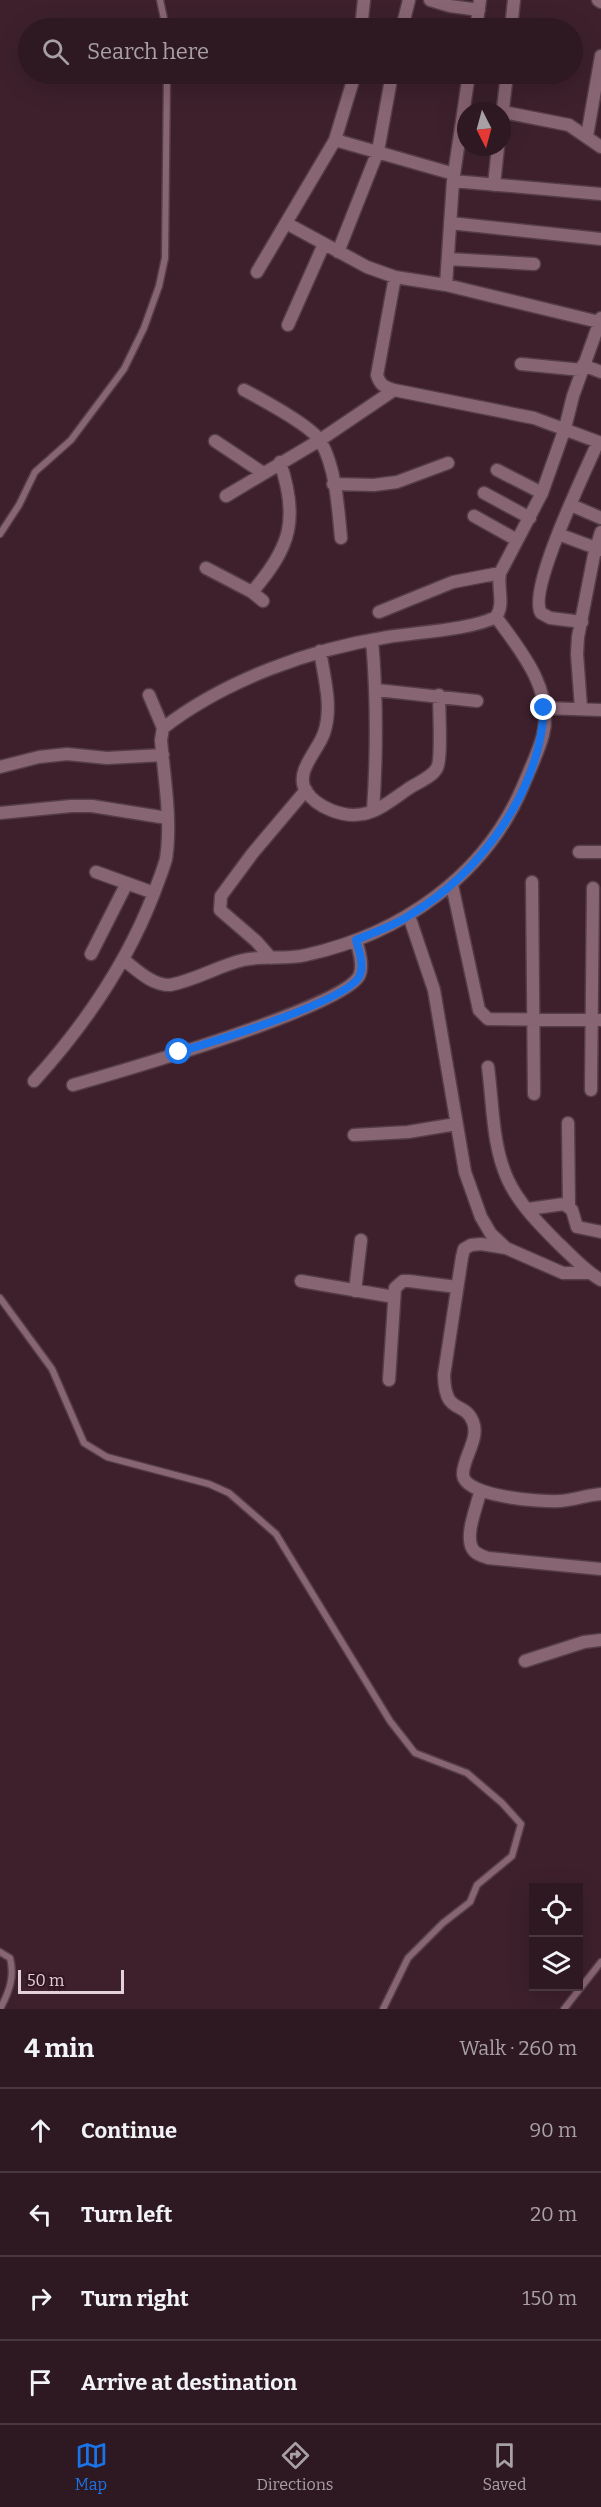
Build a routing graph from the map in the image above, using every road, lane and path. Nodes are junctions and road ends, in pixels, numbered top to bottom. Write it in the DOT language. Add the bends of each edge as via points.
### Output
graph roads {
  1 [pos="160,0"];
  2 [pos="364,0"];
  3 [pos="409,0"];
  4 [pos="430,0"];
  5 [pos="514,0"];
  6 [pos="479,5"];
  7 [pos="164,18"];
  8 [pos="361,18"];
  9 [pos="404,18"];
  10 [pos="512,18"];
  11 [pos="601,56"];
  12 [pos="167,84"];
  13 [pos="352,84"];
  14 [pos="390,84"];
  15 [pos="468,84"];
  16 [pos="506,84"];
  17 [pos="504,102"];
  18 [pos="511,114"];
  19 [pos="587,136"];
  20 [pos="335,140"];
  21 [pos="601,147"];
  22 [pos="378,151"];
  23 [pos="497,156"];
  24 [pos="454,178"];
  25 [pos="494,185"];
  26 [pos="601,194"];
  27 [pos="286,223"];
  28 [pos="450,223"];
  29 [pos="601,239"];
  30 [pos="324,244"];
  31 [pos="338,252"];
  32 [pos="448,258"];
  33 [pos="534,264"];
  34 [pos="256,272"];
  35 [pos="394,278"];
  36 [pos="446,285"];
  37 [pos="600,320"];
  38 [pos="288,325"];
  39 [pos="521,364"];
  40 [pos="583,367"];
  41 [pos="601,372"];
  42 [pos="244,390"];
  43 [pos="394,390"];
  44 [pos="565,428"];
  45 [pos="320,440"];
  46 [pos="215,441"];
  47 [pos="599,442"];
  48 [pos="280,462"];
  49 [pos="448,463"];
  50 [pos="497,470"];
  51 [pos="263,473"];
  52 [pos="333,484"];
  53 [pos="484,493"];
  54 [pos="543,493"];
  55 [pos="226,496"];
  56 [pos="571,505"];
  57 [pos="474,516"];
  58 [pos="530,518"];
  59 [pos="601,518"];
  60 [pos="601,532"];
  61 [pos="0,534"];
  62 [pos="558,534"];
  63 [pos="341,538"];
  64 [pos="517,540"];
  65 [pos="598,549"];
  66 [pos="206,568"];
  67 [pos="500,573"];
  68 [pos="252,592"];
  69 [pos="263,601"];
  70 [pos="379,612"];
  71 [pos="496,617"];
  72 [pos="582,622"];
  73 [pos="372,640"];
  74 [pos="320,651"];
  75 [pos="376,690"];
  76 [pos="149,695"];
  77 [pos="439,695"];
  78 [pos="477,701"];
  79 [pos="544,708"];
  80 [pos="581,708"];
  81 [pos="601,710"];
  82 [pos="163,728"];
  83 [pos="163,755"];
  84 [pos="0,767"];
  85 [pos="306,790"];
  86 [pos="373,811"];
  87 [pos="0,813"];
  88 [pos="167,818"];
  89 [pos="579,852"];
  90 [pos="601,852"];
  91 [pos="96,872"];
  92 [pos="532,882"];
  93 [pos="127,883"];
  94 [pos="452,885"];
  95 [pos="593,888"];
  96 [pos="154,893"];
  97 [pos="409,916"];
  98 [pos="356,940"];
  99 [pos="597,943"];
  100 [pos="91,954"];
  101 [pos="271,958"];
  102 [pos="124,960"];
  103 [pos="534,1019"];
  104 [pos="596,1020"];
  105 [pos="488,1067"];
  106 [pos="34,1081"];
  107 [pos="74,1085"];
  108 [pos="591,1090"];
  109 [pos="534,1094"];
  110 [pos="568,1123"];
  111 [pos="456,1124"];
  112 [pos="354,1135"];
  113 [pos="569,1206"];
  114 [pos="528,1209"];
  115 [pos="601,1232"];
  116 [pos="361,1240"];
  117 [pos="506,1248"];
  118 [pos="589,1273"];
  119 [pos="601,1280"];
  120 [pos="301,1281"];
  121 [pos="457,1287"];
  122 [pos="355,1291"];
  123 [pos="393,1297"];
  124 [pos="0,1298"];
  125 [pos="389,1380"];
  126 [pos="480,1492"];
  127 [pos="601,1494"];
  128 [pos="601,1569"];
  129 [pos="601,1640"];
  130 [pos="525,1661"];
  131 [pos="0,1952"];
  132 [pos="601,1962"];
  133 [pos="0,2009"];
  134 [pos="383,2009"];
  135 [pos="564,2009"];
  1 -- 7 [label="lane"];
  2 -- 8 [label="street"];
  3 -- 9 [label="street"];
  4 -- 6 [label="street" via="450,6"];
  5 -- 10 [label="street"];
  11 -- 19 [label="street"];
  12 -- 61 [label="lane" via="165,258 144,328 124,369 71,440 35,472"];
  13 -- 20 [label="street"];
  14 -- 22 [label="street"];
  15 -- 24 [label="street"];
  16 -- 17 [label="street"];
  18 -- 19 [label="street" via="568,125"];
  19 -- 21 [label="street"];
  20 -- 22 [label="street"];
  20 -- 27 [label="street"];
  22 -- 24 [label="street"];
  22 -- 31 [label="street"];
  23 -- 25 [label="street"];
  24 -- 25 [label="street"];
  24 -- 28 [label="street"];
  25 -- 26 [label="street"];
  27 -- 30 [label="street"];
  27 -- 34 [label="street"];
  28 -- 29 [label="street"];
  28 -- 32 [label="street"];
  30 -- 31 [label="street"];
  30 -- 38 [label="street"];
  31 -- 35 [label="street"];
  32 -- 33 [label="street"];
  32 -- 36 [label="street"];
  35 -- 36 [label="street"];
  35 -- 43 [label="street" via="377,375 383,386"];
  36 -- 37 [label="street"];
  37 -- 40 [label="street"];
  39 -- 40 [label="street"];
  40 -- 41 [label="street"];
  40 -- 44 [label="street"];
  42 -- 45 [label="street" via="281,410"];
  43 -- 44 [label="street" via="534,418"];
  43 -- 45 [label="street"];
  44 -- 47 [label="street"];
  44 -- 54 [label="street"];
  45 -- 48 [label="street"];
  45 -- 52 [label="street"];
  46 -- 51 [label="street"];
  47 -- 56 [label="street"];
  48 -- 51 [label="street"];
  48 -- 68 [label="street" via="289,490 290,519 282,550"];
  49 -- 52 [label="street" via="397,482"];
  50 -- 54 [label="street"];
  51 -- 55 [label="street"];
  52 -- 63 [label="street"];
  53 -- 58 [label="street"];
  54 -- 58 [label="street"];
  56 -- 59 [label="street"];
  56 -- 62 [label="street"];
  57 -- 64 [label="street"];
  58 -- 64 [label="street"];
  60 -- 65 [label="street"];
  62 -- 65 [label="street"];
  62 -- 72 [label="street" via="540,586 538,608 550,618"];
  64 -- 67 [label="street"];
  65 -- 72 [label="street"];
  66 -- 68 [label="street"];
  67 -- 70 [label="street" via="453,582"];
  67 -- 71 [label="street" via="500,612"];
  68 -- 69 [label="street"];
  71 -- 73 [label="street"];
  71 -- 79 [label="street" via="532,668"];
  72 -- 80 [label="street" via="577,654"];
  73 -- 74 [label="street"];
  73 -- 75 [label="street"];
  74 -- 82 [label="street" via="226,690"];
  74 -- 85 [label="street" via="328,712 323,735 304,770"];
  75 -- 77 [label="street"];
  75 -- 86 [label="street"];
  76 -- 82 [label="street"];
  77 -- 78 [label="street"];
  77 -- 86 [label="street" via="437,768"];
  79 -- 80 [label="street"];
  79 -- 94 [label="street" via="543,733 503,826"];
  80 -- 81 [label="street"];
  82 -- 83 [label="street"];
  83 -- 84 [label="street" via="107,758 67,754"];
  83 -- 88 [label="street"];
  85 -- 86 [label="street" via="316,802 331,810 346,814"];
  85 -- 101 [label="street" via="252,854 219,904 220,910"];
  87 -- 88 [label="street" via="70,806"];
  88 -- 96 [label="street" via="166,859"];
  89 -- 90 [label="street"];
  91 -- 93 [label="street"];
  92 -- 103 [label="street"];
  93 -- 96 [label="street"];
  93 -- 100 [label="street"];
  94 -- 97 [label="street"];
  94 -- 103 [label="street" via="479,1010 488,1019"];
  95 -- 99 [label="street"];
  96 -- 102 [label="street"];
  97 -- 98 [label="street"];
  97 -- 111 [label="street" via="434,990"];
  98 -- 101 [label="street" via="305,956"];
  98 -- 107 [label="street" via="361,970 347,988 268,1023"];
  99 -- 104 [label="street"];
  101 -- 102 [label="street" via="246,959 171,985 152,981"];
  102 -- 106 [label="street" via="70,1040"];
  103 -- 104 [label="street"];
  103 -- 109 [label="street"];
  104 -- 108 [label="street"];
  105 -- 114 [label="street" via="501,1158 508,1181"];
  110 -- 113 [label="street"];
  111 -- 112 [label="street"];
  111 -- 117 [label="street" via="473,1197 491,1234"];
  113 -- 114 [label="street"];
  113 -- 115 [label="street" via="577,1227"];
  114 -- 118 [label="street"];
  116 -- 122 [label="street"];
  117 -- 118 [label="street" via="563,1273"];
  117 -- 121 [label="street" via="471,1245 464,1249"];
  118 -- 119 [label="street"];
  120 -- 122 [label="street"];
  121 -- 123 [label="street" via="403,1281 395,1288"];
  121 -- 126 [label="street" via="444,1388 447,1399 473,1422 475,1432 463,1473 470,1487"];
  122 -- 123 [label="street"];
  123 -- 125 [label="street"];
  124 -- 134 [label="lane" via="52,1369 84,1443 107,1457 209,1484 230,1493 259,1518 276,1534 390,1721 415,1753 467,1773 521,1824 512,1856 477,1886 470,1902 408,1958"];
  126 -- 127 [label="street" via="552,1501"];
  126 -- 128 [label="street" via="470,1534 471,1547 477,1553 488,1558"];
  129 -- 130 [label="street"];
  131 -- 133 [label="lane" via="10,1958 14,1971"];
  132 -- 135 [label="lane"];
}
